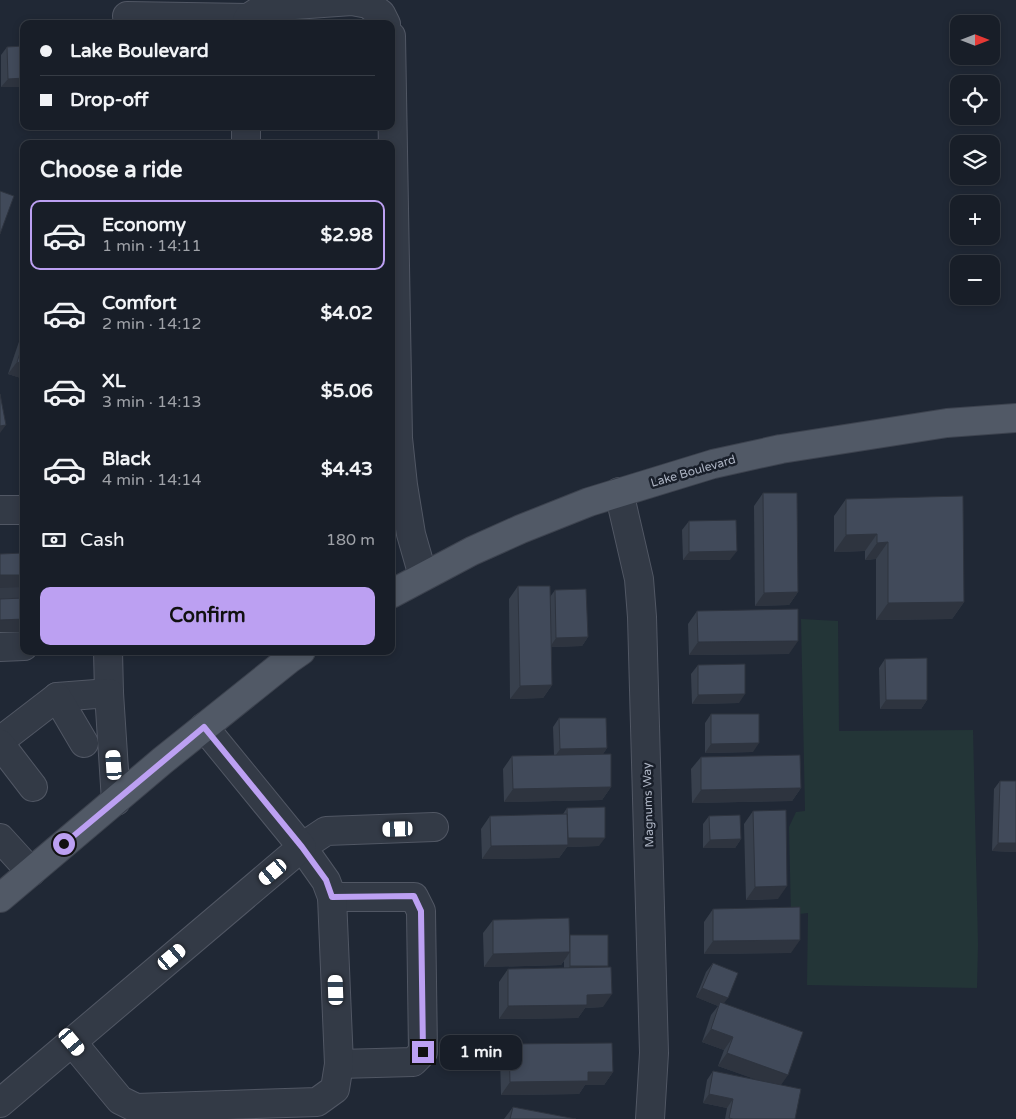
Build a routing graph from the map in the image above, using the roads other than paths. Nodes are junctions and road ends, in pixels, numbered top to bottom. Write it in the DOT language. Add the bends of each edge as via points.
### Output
graph roads {
  1 [pos="127,16"];
  2 [pos="223,20"];
  3 [pos="248,20"];
  4 [pos="384,20"];
  5 [pos="1016,418"];
  6 [pos="395,439"];
  7 [pos="619,492"];
  8 [pos="0,510"];
  9 [pos="20,510"];
  10 [pos="423,576"];
  11 [pos="395,592"];
  12 [pos="20,598"];
  13 [pos="0,599"];
  14 [pos="20,646"];
  15 [pos="0,647"];
  16 [pos="108,655"];
  17 [pos="296,655"];
  18 [pos="109,693"];
  19 [pos="56,697"];
  20 [pos="204,727"];
  21 [pos="0,742"];
  22 [pos="84,743"];
  23 [pos="33,787"];
  24 [pos="116,801"];
  25 [pos="434,828"];
  26 [pos="0,838"];
  27 [pos="302,847"];
  28 [pos="31,872"];
  29 [pos="332,897"];
  30 [pos="0,898"];
  31 [pos="72,1042"];
  32 [pos="339,1064"];
  33 [pos="0,1103"];
  34 [pos="650,1119"];
  1 -- 2 [label="street"];
  3 -- 4 [label="street" via="265,7 352,1 368,4 382,14"];
  5 -- 7 [label="main road, Lake Boulevard" via="948,423 782,449 713,464"];
  6 -- 10 [label="street" via="411,534"];
  7 -- 10 [label="main road, Lake Boulevard" via="521,529"];
  7 -- 34 [label="street, Magnums Way" via="638,570 642,617 654,1053"];
  8 -- 9 [label="street"];
  10 -- 11 [label="main road, Lake Boulevard"];
  12 -- 13 [label="street"];
  14 -- 15 [label="street"];
  16 -- 18 [label="street"];
  17 -- 20 [label="main road"];
  18 -- 19 [label="street"];
  18 -- 24 [label="street"];
  19 -- 21 [label="street"];
  19 -- 22 [label="street"];
  20 -- 24 [label="main road"];
  20 -- 27 [label="street"];
  21 -- 23 [label="street"];
  24 -- 28 [label="main road"];
  25 -- 27 [label="street" via="326,831"];
  26 -- 28 [label="street"];
  27 -- 29 [label="street" via="326,880"];
  27 -- 31 [label="street"];
  28 -- 30 [label="main road"];
  29 -- 32 [label="street"];
  29 -- 32 [label="street" via="414,896 421,911 423,1052 413,1062"];
  31 -- 32 [label="street" via="120,1100 136,1108 317,1102 335,1089"];
  31 -- 33 [label="street"];
}
